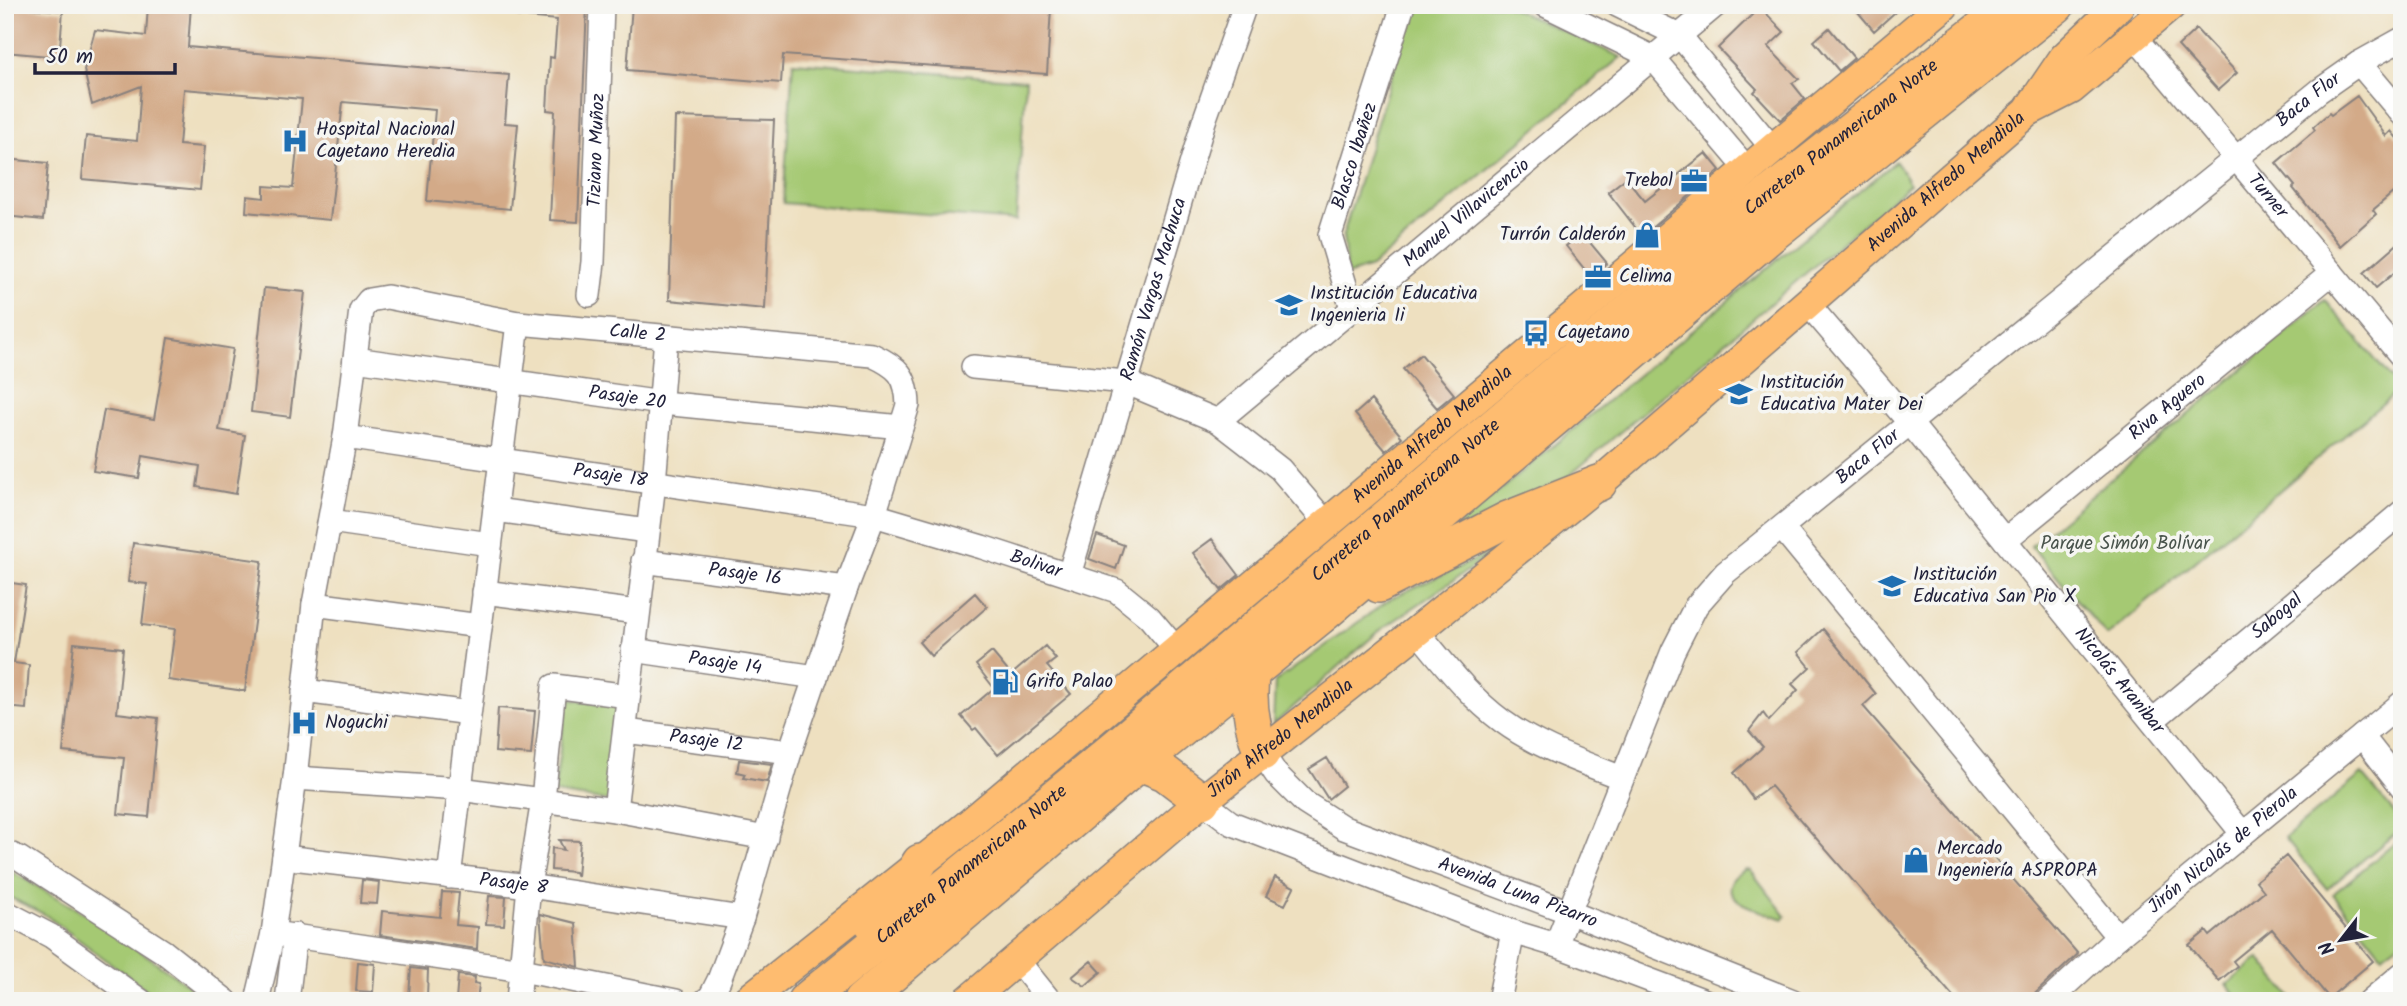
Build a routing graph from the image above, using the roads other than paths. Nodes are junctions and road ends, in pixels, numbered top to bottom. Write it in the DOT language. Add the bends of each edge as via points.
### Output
graph roads {
  1 [pos="602,5"];
  2 [pos="1245,5"];
  3 [pos="1403,5"];
  4 [pos="1545,5"];
  5 [pos="1616,5"];
  6 [pos="1716,5"];
  7 [pos="1944,5"];
  8 [pos="2011,5"];
  9 [pos="2171,5"];
  10 [pos="2116,6"];
  11 [pos="2053,9"];
  12 [pos="2133,35"];
  13 [pos="1679,36"];
  14 [pos="2402,39"];
  15 [pos="1652,57"];
  16 [pos="2360,63"];
  17 [pos="2028,111"];
  18 [pos="2402,114"];
  19 [pos="1772,148"];
  20 [pos="2236,158"];
  21 [pos="1747,169"];
  22 [pos="2332,273"];
  23 [pos="589,295"];
  24 [pos="1807,303"];
  25 [pos="1352,308"];
  26 [pos="518,323"];
  27 [pos="666,337"];
  28 [pos="2402,357"];
  29 [pos="355,359"];
  30 [pos="973,367"];
  31 [pos="511,381"];
  32 [pos="1125,382"];
  33 [pos="662,403"];
  34 [pos="1217,421"];
  35 [pos="1910,424"];
  36 [pos="901,427"];
  37 [pos="345,437"];
  38 [pos="501,461"];
  39 [pos="654,483"];
  40 [pos="1599,483"];
  41 [pos="495,510"];
  42 [pos="2402,512"];
  43 [pos="874,514"];
  44 [pos="330,521"];
  45 [pos="1326,523"];
  46 [pos="1782,528"];
  47 [pos="647,531"];
  48 [pos="2005,540"];
  49 [pos="490,544"];
  50 [pos="643,561"];
  51 [pos="1069,575"];
  52 [pos="846,588"];
  53 [pos="484,592"];
  54 [pos="314,604"];
  55 [pos="638,612"];
  56 [pos="1326,612"];
  57 [pos="480,626"];
  58 [pos="1417,631"];
  59 [pos="1177,649"];
  60 [pos="633,650"];
  61 [pos="1252,671"];
  62 [pos="816,677"];
  63 [pos="304,691"];
  64 [pos="628,696"];
  65 [pos="2402,703"];
  66 [pos="469,713"];
  67 [pos="2152,721"];
  68 [pos="625,731"];
  69 [pos="2362,736"];
  70 [pos="790,752"];
  71 [pos="1262,753"];
  72 [pos="1140,763"];
  73 [pos="295,778"];
  74 [pos="1622,778"];
  75 [pos="2402,787"];
  76 [pos="460,789"];
  77 [pos="543,800"];
  78 [pos="1202,801"];
  79 [pos="615,810"];
  80 [pos="2243,834"];
  81 [pos="766,838"];
  82 [pos="5,852"];
  83 [pos="284,857"];
  84 [pos="920,862"];
  85 [pos="449,877"];
  86 [pos="529,887"];
  87 [pos="5,912"];
  88 [pos="1569,912"];
  89 [pos="742,918"];
  90 [pos="1513,932"];
  91 [pos="284,934"];
  92 [pos="2118,937"];
  93 [pos="1556,945"];
  94 [pos="1017,960"];
  95 [pos="522,970"];
  96 [pos="2402,974"];
  97 [pos="813,994"];
  98 [pos="141,1001"];
  99 [pos="226,1001"];
  100 [pos="257,1001"];
  101 [pos="287,1001"];
  102 [pos="518,1001"];
  103 [pos="676,1001"];
  104 [pos="705,1001"];
  105 [pos="747,1001"];
  106 [pos="861,1001"];
  107 [pos="968,1001"];
  108 [pos="1050,1001"];
  109 [pos="1499,1001"];
  110 [pos="1705,1001"];
  111 [pos="1793,1001"];
  112 [pos="2048,1001"];
  113 [pos="2370,1001"];
  1 -- 23 [label="street, Tiziano Muñoz"];
  2 -- 32 [label="street, Ramón Vargas Machuca" via="1204,121"];
  3 -- 25 [label="street, Blasco Ibañez" via="1330,235"];
  4 -- 15 [label="street"];
  5 -- 13 [label="street"];
  6 -- 13 [label="street, Manuel Villavicencio"];
  7 -- 19 [label="main road, Avenida Alfredo Mendiola"];
  8 -- 97 [label="highway, Carretera Panamericana Norte" via="1744,214 1091,767"];
  9 -- 12 [label="main road"];
  10 -- 17 [label="main road, Avenida Alfredo Mendiola" via="2064,58"];
  11 -- 56 [label="highway, Carretera Panamericana Norte" via="1771,235"];
  12 -- 17 [label="main road" via="2071,89"];
  12 -- 20 [label="street, Turner"];
  13 -- 15 [label="street, Manuel Villavicencio"];
  13 -- 19 [label="street"];
  14 -- 16 [label="street, Baca Flor"];
  15 -- 21 [label="street"];
  15 -- 25 [label="street, Manuel Villavicencio"];
  16 -- 18 [label="street"];
  16 -- 20 [label="street, Baca Flor"];
  17 -- 24 [label="main road, Avenida Alfredo Mendiola"];
  19 -- 21 [label="main road, Avenida Alfredo Mendiola"];
  20 -- 22 [label="street, Turner"];
  20 -- 35 [label="street, Baca Flor"];
  21 -- 45 [label="main road, Avenida Alfredo Mendiola"];
  22 -- 28 [label="street, Turner"];
  22 -- 48 [label="street, Riva Aguero"];
  24 -- 35 [label="street, Nicolás Aranibar"];
  24 -- 40 [label="main road, Avenida Alfredo Mendiola"];
  25 -- 34 [label="street, Manuel Villavicencio"];
  26 -- 27 [label="street, Calle 2"];
  26 -- 29 [label="street, Calle 2" via="387,297 369,300 361,310"];
  26 -- 31 [label="street"];
  27 -- 33 [label="street"];
  27 -- 36 [label="street, Calle 2" via="872,355 901,373 907,387 908,405"];
  29 -- 31 [label="street, Pasaje 20"];
  29 -- 37 [label="street"];
  30 -- 32 [label="street"];
  31 -- 33 [label="street, Pasaje 20"];
  31 -- 38 [label="street"];
  32 -- 34 [label="street"];
  32 -- 51 [label="street, Ramón Vargas Machuca"];
  33 -- 36 [label="street, Pasaje 20"];
  33 -- 39 [label="street"];
  34 -- 45 [label="street" via="1280,469"];
  35 -- 46 [label="street, Baca Flor"];
  35 -- 48 [label="street, Nicolás Aranibar"];
  36 -- 43 [label="street"];
  37 -- 38 [label="street, Pasaje 18"];
  37 -- 44 [label="street"];
  38 -- 39 [label="street, Pasaje 18"];
  38 -- 41 [label="street"];
  39 -- 43 [label="street, Pasaje 18"];
  39 -- 47 [label="street"];
  40 -- 56 [label="highway" via="1508,519"];
  40 -- 58 [label="main road, Jirón Alfredo Mendiola"];
  41 -- 47 [label="street"];
  41 -- 49 [label="street"];
  42 -- 67 [label="street, Sabogal"];
  43 -- 51 [label="street, Bolivar"];
  43 -- 52 [label="street"];
  44 -- 49 [label="street"];
  44 -- 54 [label="street"];
  45 -- 59 [label="main road, Avenida Alfredo Mendiola"];
  46 -- 74 [label="street, Baca Flor" via="1726,573 1696,606"];
  46 -- 92 [label="street"];
  47 -- 50 [label="street"];
  48 -- 67 [label="street, Nicolás Aranibar"];
  49 -- 53 [label="street"];
  50 -- 52 [label="street, Pasaje 16"];
  50 -- 55 [label="street"];
  51 -- 59 [label="street, Bolivar" via="1117,591 1149,617"];
  52 -- 62 [label="street"];
  53 -- 55 [label="street"];
  53 -- 57 [label="street"];
  54 -- 57 [label="street"];
  54 -- 63 [label="street"];
  55 -- 60 [label="street"];
  56 -- 61 [label="highway, Carretera Panamericana Norte"];
  57 -- 66 [label="street"];
  58 -- 71 [label="main road, Jirón Alfredo Mendiola"];
  58 -- 74 [label="street" via="1456,678 1502,720 1555,751"];
  59 -- 84 [label="main road, Avenida Alfredo Mendiola"];
  60 -- 62 [label="street, Pasaje 14"];
  60 -- 64 [label="street"];
  61 -- 71 [label="highway" via="1251,718"];
  61 -- 72 [label="highway, Carretera Panamericana Norte"];
  62 -- 70 [label="street"];
  63 -- 66 [label="street"];
  63 -- 73 [label="street"];
  64 -- 68 [label="street"];
  64 -- 77 [label="street" via="554,685"];
  65 -- 69 [label="street, Jirón Nicolás de Pierola"];
  66 -- 76 [label="street"];
  67 -- 80 [label="street, Nicolás Aranibar"];
  68 -- 70 [label="street, Pasaje 12"];
  68 -- 79 [label="street"];
  69 -- 75 [label="street"];
  69 -- 80 [label="street, Jirón Nicolás de Pierola"];
  70 -- 81 [label="street"];
  71 -- 78 [label="main road, Jirón Alfredo Mendiola"];
  71 -- 88 [label="street, Avenida Luna Pizarro" via="1305,803 1344,828"];
  72 -- 78 [label="highway" via="1165,773"];
  72 -- 106 [label="highway, Carretera Panamericana Norte"];
  73 -- 76 [label="street"];
  73 -- 83 [label="street"];
  74 -- 88 [label="street, Baca Flor"];
  76 -- 77 [label="street"];
  76 -- 85 [label="street"];
  77 -- 79 [label="street"];
  77 -- 86 [label="street"];
  78 -- 90 [label="street, Avenida Luna Pizarro" via="1231,823"];
  78 -- 94 [label="main road, Jirón Alfredo Mendiola"];
  79 -- 81 [label="street"];
  80 -- 92 [label="street, Jirón Nicolás de Pierola"];
  81 -- 89 [label="street"];
  82 -- 99 [label="street" via="164,952"];
  83 -- 85 [label="street, Pasaje 8"];
  83 -- 91 [label="street"];
  84 -- 97 [label="highway" via="894,903 839,952"];
  84 -- 105 [label="main road"];
  85 -- 86 [label="street, Pasaje 8"];
  86 -- 89 [label="street, Pasaje 8"];
  86 -- 95 [label="street"];
  87 -- 98 [label="street" via="51,936"];
  88 -- 93 [label="street, Baca Flor"];
  88 -- 111 [label="street, Avenida Luna Pizarro"];
  89 -- 104 [label="street" via="719,980"];
  90 -- 93 [label="street, Avenida Luna Pizarro"];
  90 -- 109 [label="street"];
  91 -- 95 [label="street"];
  91 -- 100 [label="street"];
  91 -- 101 [label="street"];
  92 -- 112 [label="street, Jirón Nicolás de Pierola"];
  93 -- 110 [label="street, Avenida Luna Pizarro"];
  94 -- 107 [label="main road, Jirón Alfredo Mendiola"];
  94 -- 108 [label="street"];
  95 -- 102 [label="street"];
  95 -- 103 [label="street"];
  96 -- 113 [label="street"];
}
